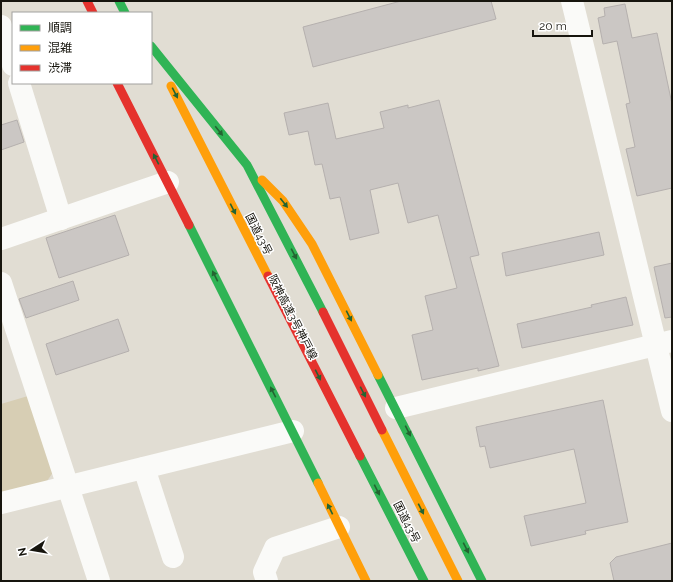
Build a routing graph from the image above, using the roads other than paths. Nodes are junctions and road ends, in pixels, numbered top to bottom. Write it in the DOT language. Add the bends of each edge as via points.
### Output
graph roads {
  1 [pos="87,1"];
  2 [pos="119,1"];
  3 [pos="129,1"];
  4 [pos="572,1"];
  5 [pos="92,12"];
  6 [pos="124,12"];
  7 [pos="134,12"];
  8 [pos="1,26"];
  9 [pos="152,47"];
  10 [pos="152,48"];
  11 [pos="12,62"];
  12 [pos="19,84"];
  13 [pos="118,84"];
  14 [pos="162,86"];
  15 [pos="247,166"];
  16 [pos="171,179"];
  17 [pos="61,219"];
  18 [pos="1,239"];
  19 [pos="1,282"];
  20 [pos="664,343"];
  21 [pos="396,408"];
  22 [pos="672,411"];
  23 [pos="293,431"];
  24 [pos="144,468"];
  25 [pos="69,486"];
  26 [pos="1,503"];
  27 [pos="342,534"];
  28 [pos="173,556"];
  29 [pos="366,560"];
  30 [pos="353,574"];
  31 [pos="99,581"];
  32 [pos="267,581"];
  33 [pos="366,581"];
  34 [pos="414,581"];
  35 [pos="424,581"];
  36 [pos="458,581"];
  37 [pos="482,581"];
  1 -- 5 [label="highway"];
  2 -- 6 [label="highway"];
  3 -- 7 [label="highway"];
  4 -- 20 [label="street"];
  8 -- 11 [label="street"];
  9 -- 15 [label="highway, one-way"];
  10 -- 35 [label="highway, 国道43号, one-way"];
  12 -- 17 [label="street"];
  16 -- 13 [label="highway, one-way"];
  14 -- 34 [label="highway, 阪神高速3号神戸線"];
  15 -- 21 [label="highway, one-way" via="283,201 312,244"];
  15 -- 36 [label="highway, one-way"];
  16 -- 17 [label="street"];
  23 -- 16 [label="highway, one-way"];
  16 -- 29 [label="highway"];
  17 -- 18 [label="street"];
  19 -- 25 [label="street"];
  20 -- 21 [label="street"];
  20 -- 22 [label="street"];
  21 -- 37 [label="highway, one-way"];
  23 -- 24 [label="street"];
  27 -- 23 [label="highway, one-way"];
  24 -- 25 [label="street"];
  24 -- 28 [label="street"];
  25 -- 26 [label="street"];
  25 -- 31 [label="street"];
  27 -- 30 [label="highway"];
  27 -- 32 [label="street" via="275,548 264,572"];
  27 -- 33 [label="highway"];
}
